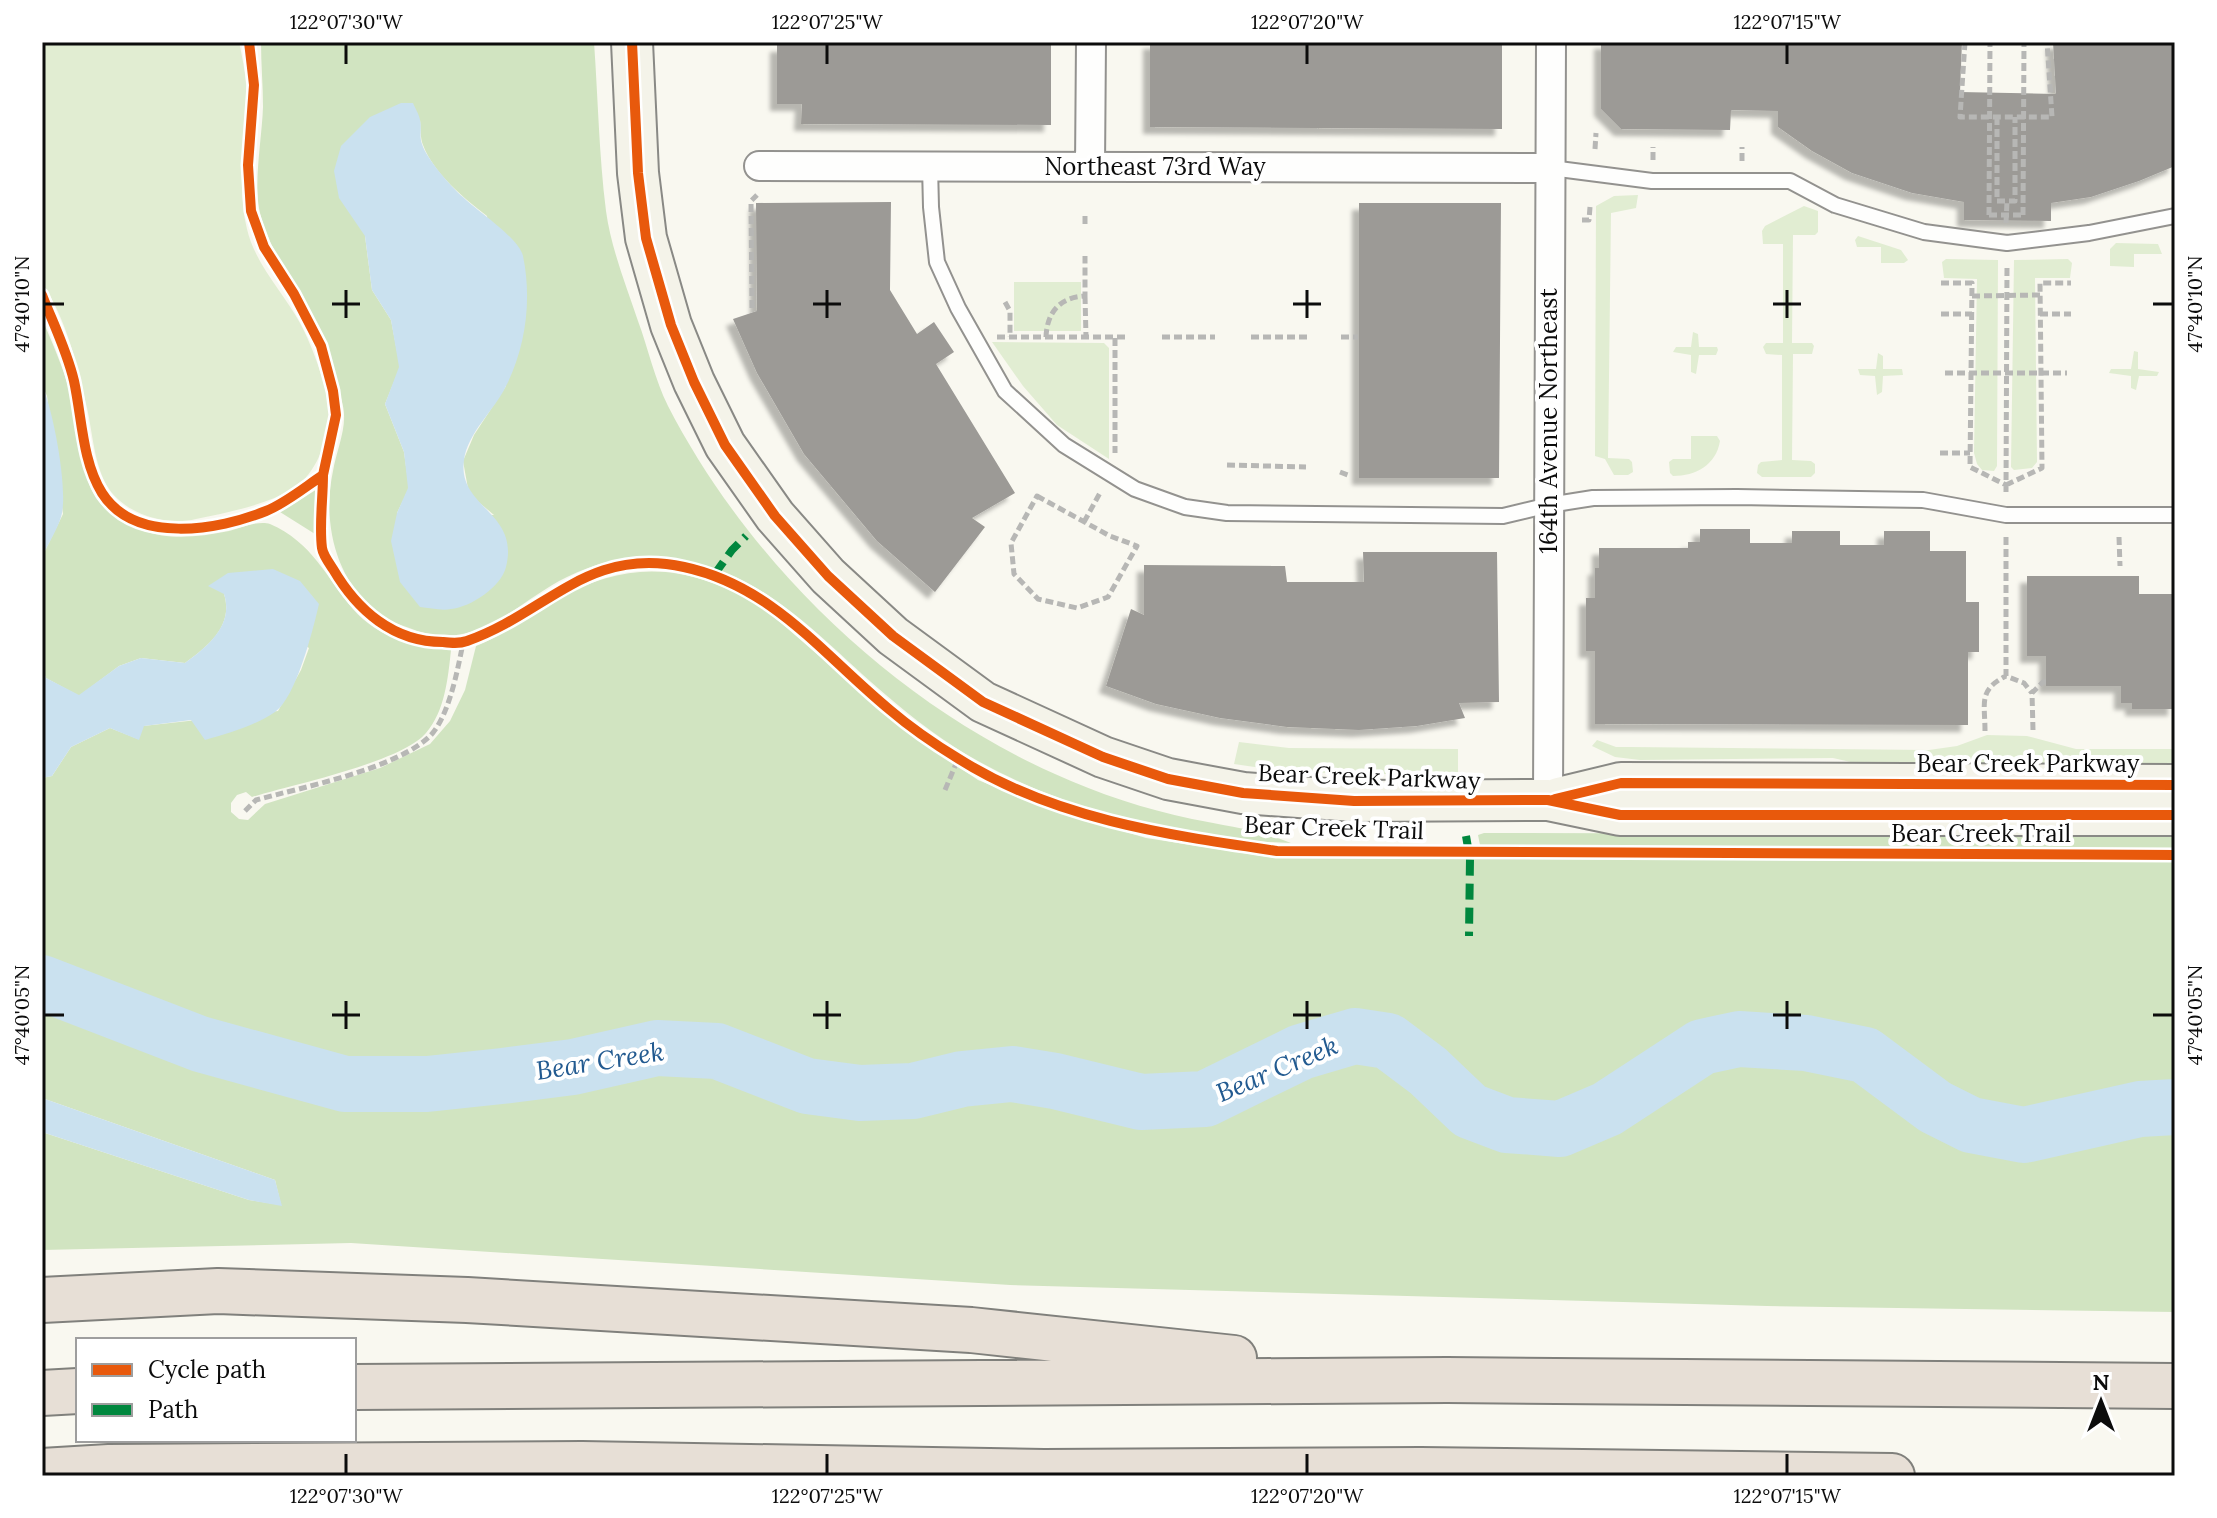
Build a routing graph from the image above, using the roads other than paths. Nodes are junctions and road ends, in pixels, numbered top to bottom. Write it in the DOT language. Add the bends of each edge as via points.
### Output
graph roads {
  1 [pos="632,42"];
  2 [pos="1091,42"];
  3 [pos="1551,42"];
  4 [pos="930,166"];
  5 [pos="1090,166"];
  6 [pos="1551,168"];
  7 [pos="762,179"];
  8 [pos="2175,216"];
  9 [pos="1549,505"];
  10 [pos="2175,515"];
  11 [pos="2175,785"];
  12 [pos="1548,800"];
  13 [pos="2175,815"];
  14 [pos="42,1300"];
  15 [pos="1447,1380"];
  16 [pos="2175,1386"];
  17 [pos="356,1387"];
  18 [pos="76,1391"];
  19 [pos="42,1393"];
  20 [pos="42,1471"];
  21 [pos="1044,1472"];
  22 [pos="995,1476"];
  23 [pos="1892,1476"];
  1 -- 12 [label="main road, Bear Creek Parkway" via="646,238 694,382 725,445 775,516 828,576 893,636 983,702 1103,757 1168,779 1243,793 1354,801"];
  2 -- 5 [label="street"];
  3 -- 6 [label="street, 164th Avenue Northeast"];
  4 -- 5 [label="street, Northeast 73rd Way"];
  4 -- 7 [label="street, Northeast 73rd Way"];
  4 -- 9 [label="lane" via="937,262 1005,391 1064,445 1135,489 1185,507 1227,513 1503,516"];
  5 -- 6 [label="street, Northeast 73rd Way"];
  6 -- 8 [label="lane" via="1652,181 1790,181 1835,205 1909,228 2007,243"];
  6 -- 9 [label="street, 164th Avenue Northeast"];
  9 -- 10 [label="lane" via="1593,498 1835,498 1923,500 2006,515"];
  9 -- 12 [label="street, 164th Avenue Northeast"];
  11 -- 12 [label="main road, Bear Creek Parkway" via="1621,783"];
  12 -- 13 [label="main road, Bear Creek Parkway" via="1620,815"];
  14 -- 15 [label="highway" via="218,1291 939,1328"];
  15 -- 16 [label="highway"];
  15 -- 17 [label="highway"];
  18 -- 19 [label="highway"];
  20 -- 21 [label="highway" via="582,1464"];
  21 -- 22 [label="highway"];
  21 -- 23 [label="highway"];
}
